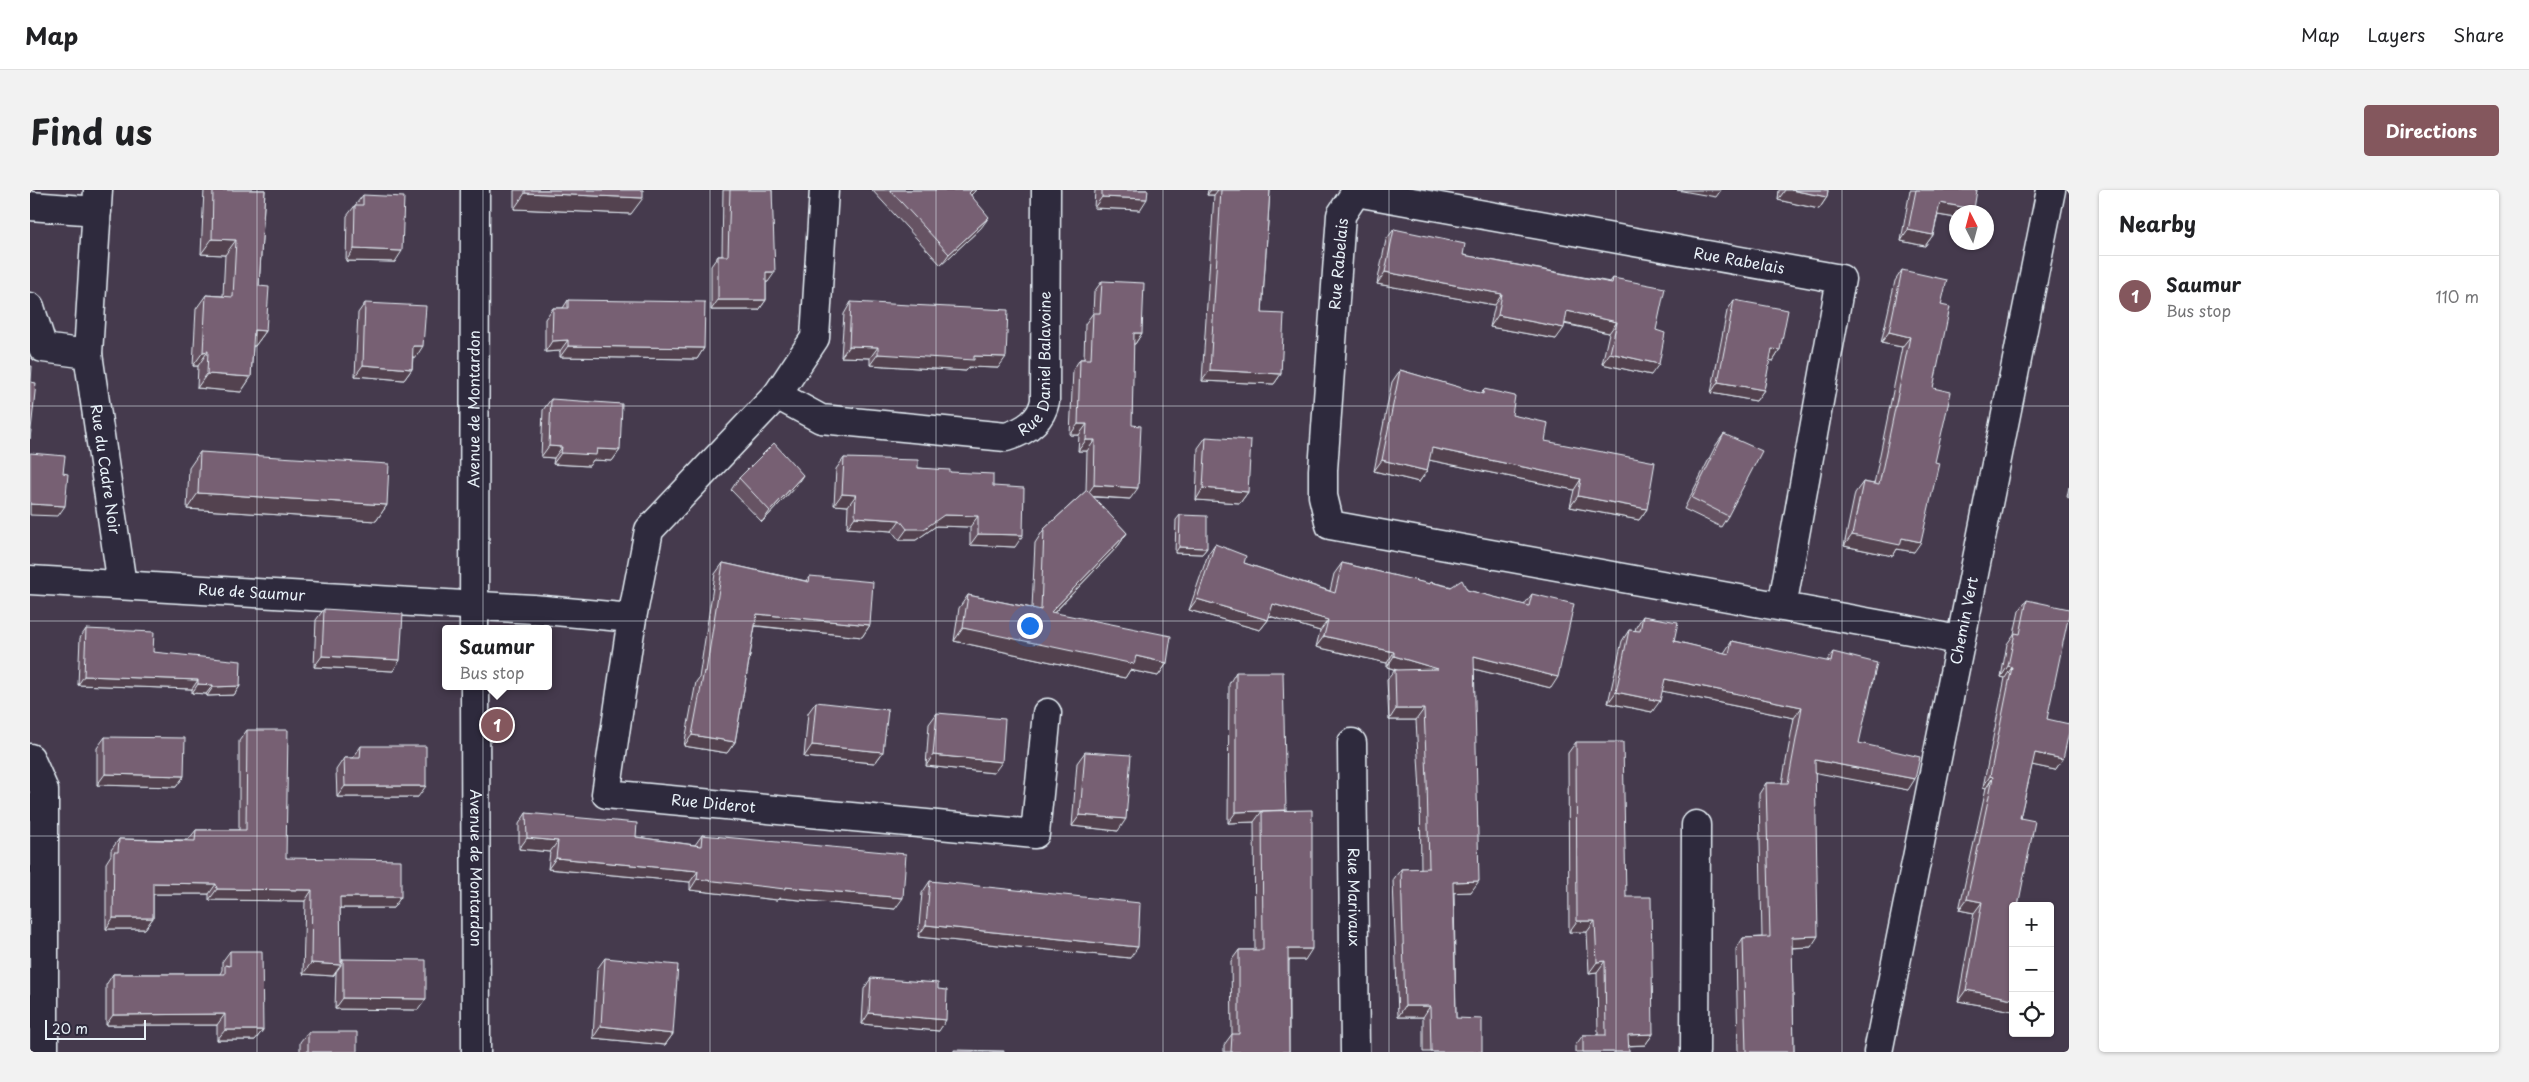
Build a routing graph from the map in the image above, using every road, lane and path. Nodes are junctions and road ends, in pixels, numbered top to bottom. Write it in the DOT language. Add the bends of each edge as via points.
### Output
graph roads {
  1 [pos="475,190"];
  2 [pos="824,190"];
  3 [pos="1046,190"];
  4 [pos="2051,190"];
  5 [pos="97,201"];
  6 [pos="30,206"];
  7 [pos="30,307"];
  8 [pos="88,354"];
  9 [pos="777,395"];
  10 [pos="30,580"];
  11 [pos="122,585"];
  12 [pos="1782,607"];
  13 [pos="474,617"];
  14 [pos="632,618"];
  15 [pos="1960,641"];
  16 [pos="474,690"];
  17 [pos="1047,713"];
  18 [pos="1352,743"];
  19 [pos="30,758"];
  20 [pos="1696,825"];
  21 [pos="44,1052"];
  22 [pos="476,1052"];
  23 [pos="1355,1052"];
  24 [pos="1695,1052"];
  25 [pos="1878,1052"];
  1 -- 13 [label="street, Avenue de Montardon"];
  2 -- 9 [label="street" via="815,338"];
  3 -- 9 [label="street, Rue Daniel Balavoine" via="1045,400 1043,410 1033,424 1006,437 821,419"];
  4 -- 15 [label="street, Chemin Vert"];
  5 -- 6 [label="street, Rue du Cadre Noir"];
  5 -- 8 [label="street, Rue du Cadre Noir"];
  7 -- 8 [label="street" via="43,348"];
  8 -- 11 [label="street, Rue du Cadre Noir"];
  9 -- 14 [label="street" via="649,530"];
  10 -- 11 [label="street, Rue de Saumur"];
  11 -- 13 [label="street, Rue de Saumur"];
  12 -- 12 [label="street, Rue Rabelais" via="1330,525 1323,496 1341,215 1356,192 1841,279"];
  12 -- 15 [label="street, Rue Rabelais"];
  13 -- 14 [label="street"];
  14 -- 17 [label="street, Rue Diderot" via="606,794 1035,834"];
  15 -- 25 [label="street, Chemin Vert"];
  16 -- 22 [label="street, Avenue de Montardon"];
  18 -- 23 [label="street, Rue Marivaux"];
  19 -- 21 [label="street" via="44,790"];
  20 -- 24 [label="street"];
}
